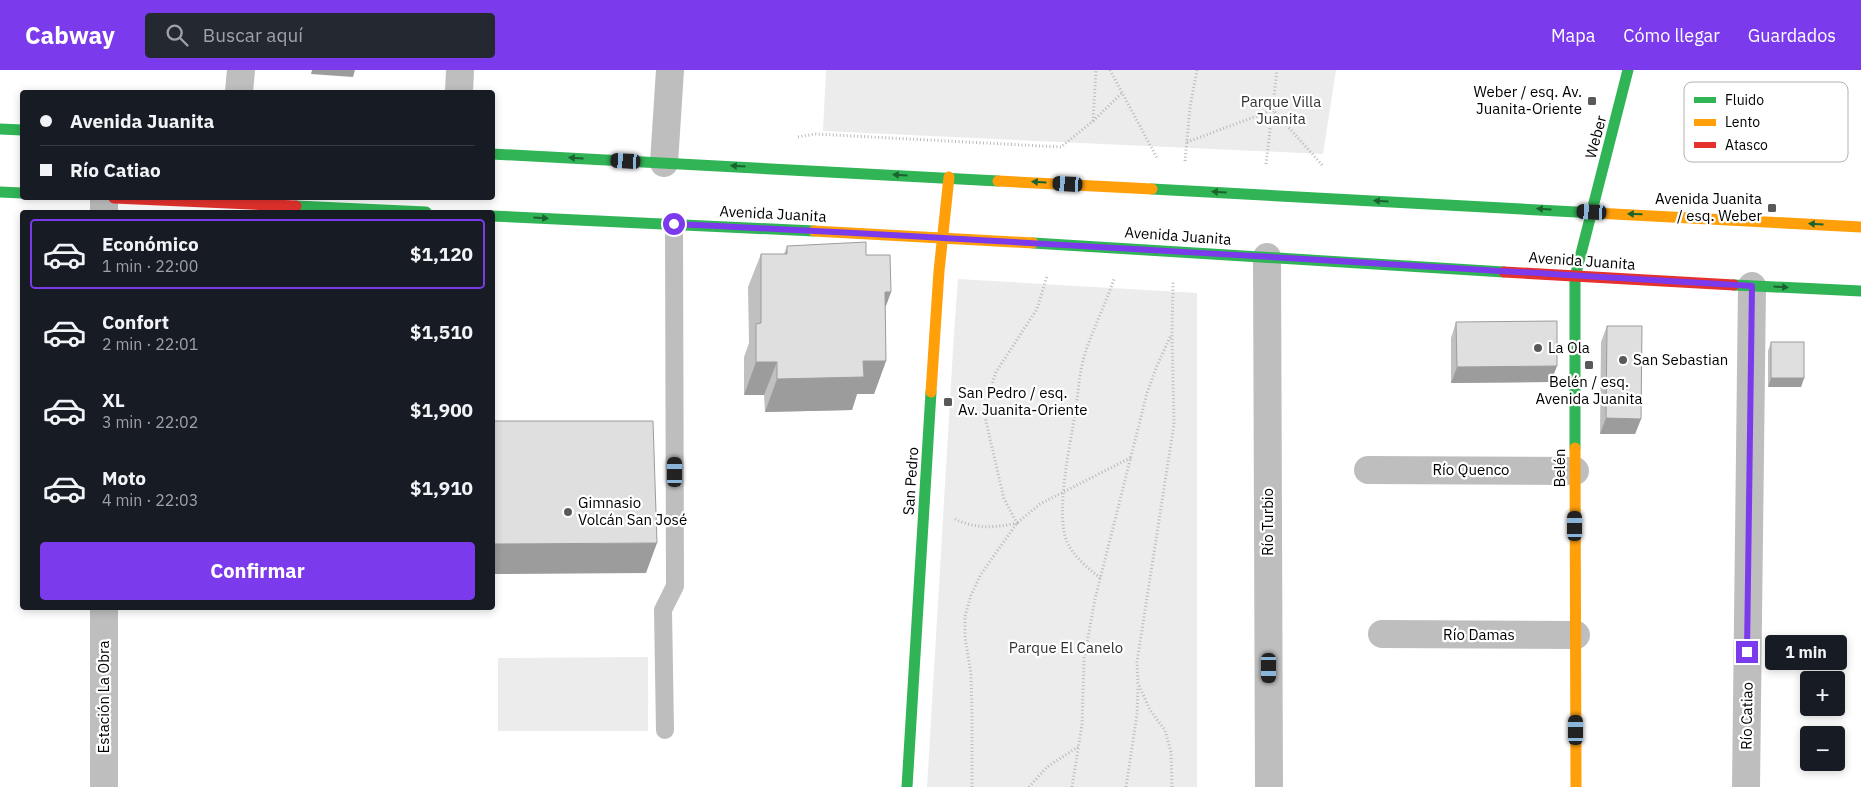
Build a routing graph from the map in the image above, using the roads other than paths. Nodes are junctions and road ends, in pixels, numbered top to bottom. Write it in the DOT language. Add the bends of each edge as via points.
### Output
graph roads {
  1 [pos="241,70"];
  2 [pos="460,70"];
  3 [pos="670,70"];
  4 [pos="1628,70"];
  5 [pos="239,90"];
  6 [pos="459,90"];
  7 [pos="0,129"];
  8 [pos="20,130"];
  9 [pos="495,154"];
  10 [pos="664,163"];
  11 [pos="949,177"];
  12 [pos="0,192"];
  13 [pos="20,193"];
  14 [pos="233,200"];
  15 [pos="394,210"];
  16 [pos="1592,212"];
  17 [pos="495,216"];
  18 [pos="674,224"];
  19 [pos="1861,226"];
  20 [pos="942,237"];
  21 [pos="1267,257"];
  22 [pos="1575,277"];
  23 [pos="1752,286"];
  24 [pos="1861,291"];
  25 [pos="1368,470"];
  26 [pos="1575,471"];
  27 [pos="104,610"];
  28 [pos="1382,634"];
  29 [pos="1576,636"];
  30 [pos="665,730"];
  31 [pos="104,787"];
  32 [pos="907,787"];
  33 [pos="1269,787"];
  34 [pos="1576,787"];
  35 [pos="1746,787"];
  1 -- 5 [label="street"];
  2 -- 6 [label="street"];
  3 -- 10 [label="street"];
  4 -- 16 [label="main road, Weber"];
  7 -- 8 [label="main road"];
  10 -- 9 [label="main road, one-way"];
  11 -- 10 [label="main road, one-way"];
  16 -- 11 [label="main road, one-way"];
  11 -- 20 [label="main road, San Pedro"];
  12 -- 13 [label="main road"];
  14 -- 15 [label="main road"];
  19 -- 16 [label="main road, one-way"];
  16 -- 22 [label="main road, Belén"];
  17 -- 18 [label="main road, Avenida Juanita, one-way"];
  18 -- 20 [label="main road, Avenida Juanita"];
  18 -- 30 [label="lane" via="675,586 663,610"];
  20 -- 21 [label="main road, Avenida Juanita"];
  20 -- 32 [label="main road, San Pedro"];
  21 -- 22 [label="main road, Avenida Juanita"];
  21 -- 33 [label="street, Río Turbio"];
  22 -- 23 [label="main road, Avenida Juanita"];
  22 -- 26 [label="main road, Belén"];
  23 -- 24 [label="main road, Avenida Juanita, one-way"];
  23 -- 35 [label="street, Río Catiao"];
  25 -- 26 [label="street, Río Quenco"];
  26 -- 29 [label="main road, Belén"];
  27 -- 31 [label="street, Estación La Obra"];
  28 -- 29 [label="street, Río Damas"];
  29 -- 34 [label="main road, Belén"];
}
